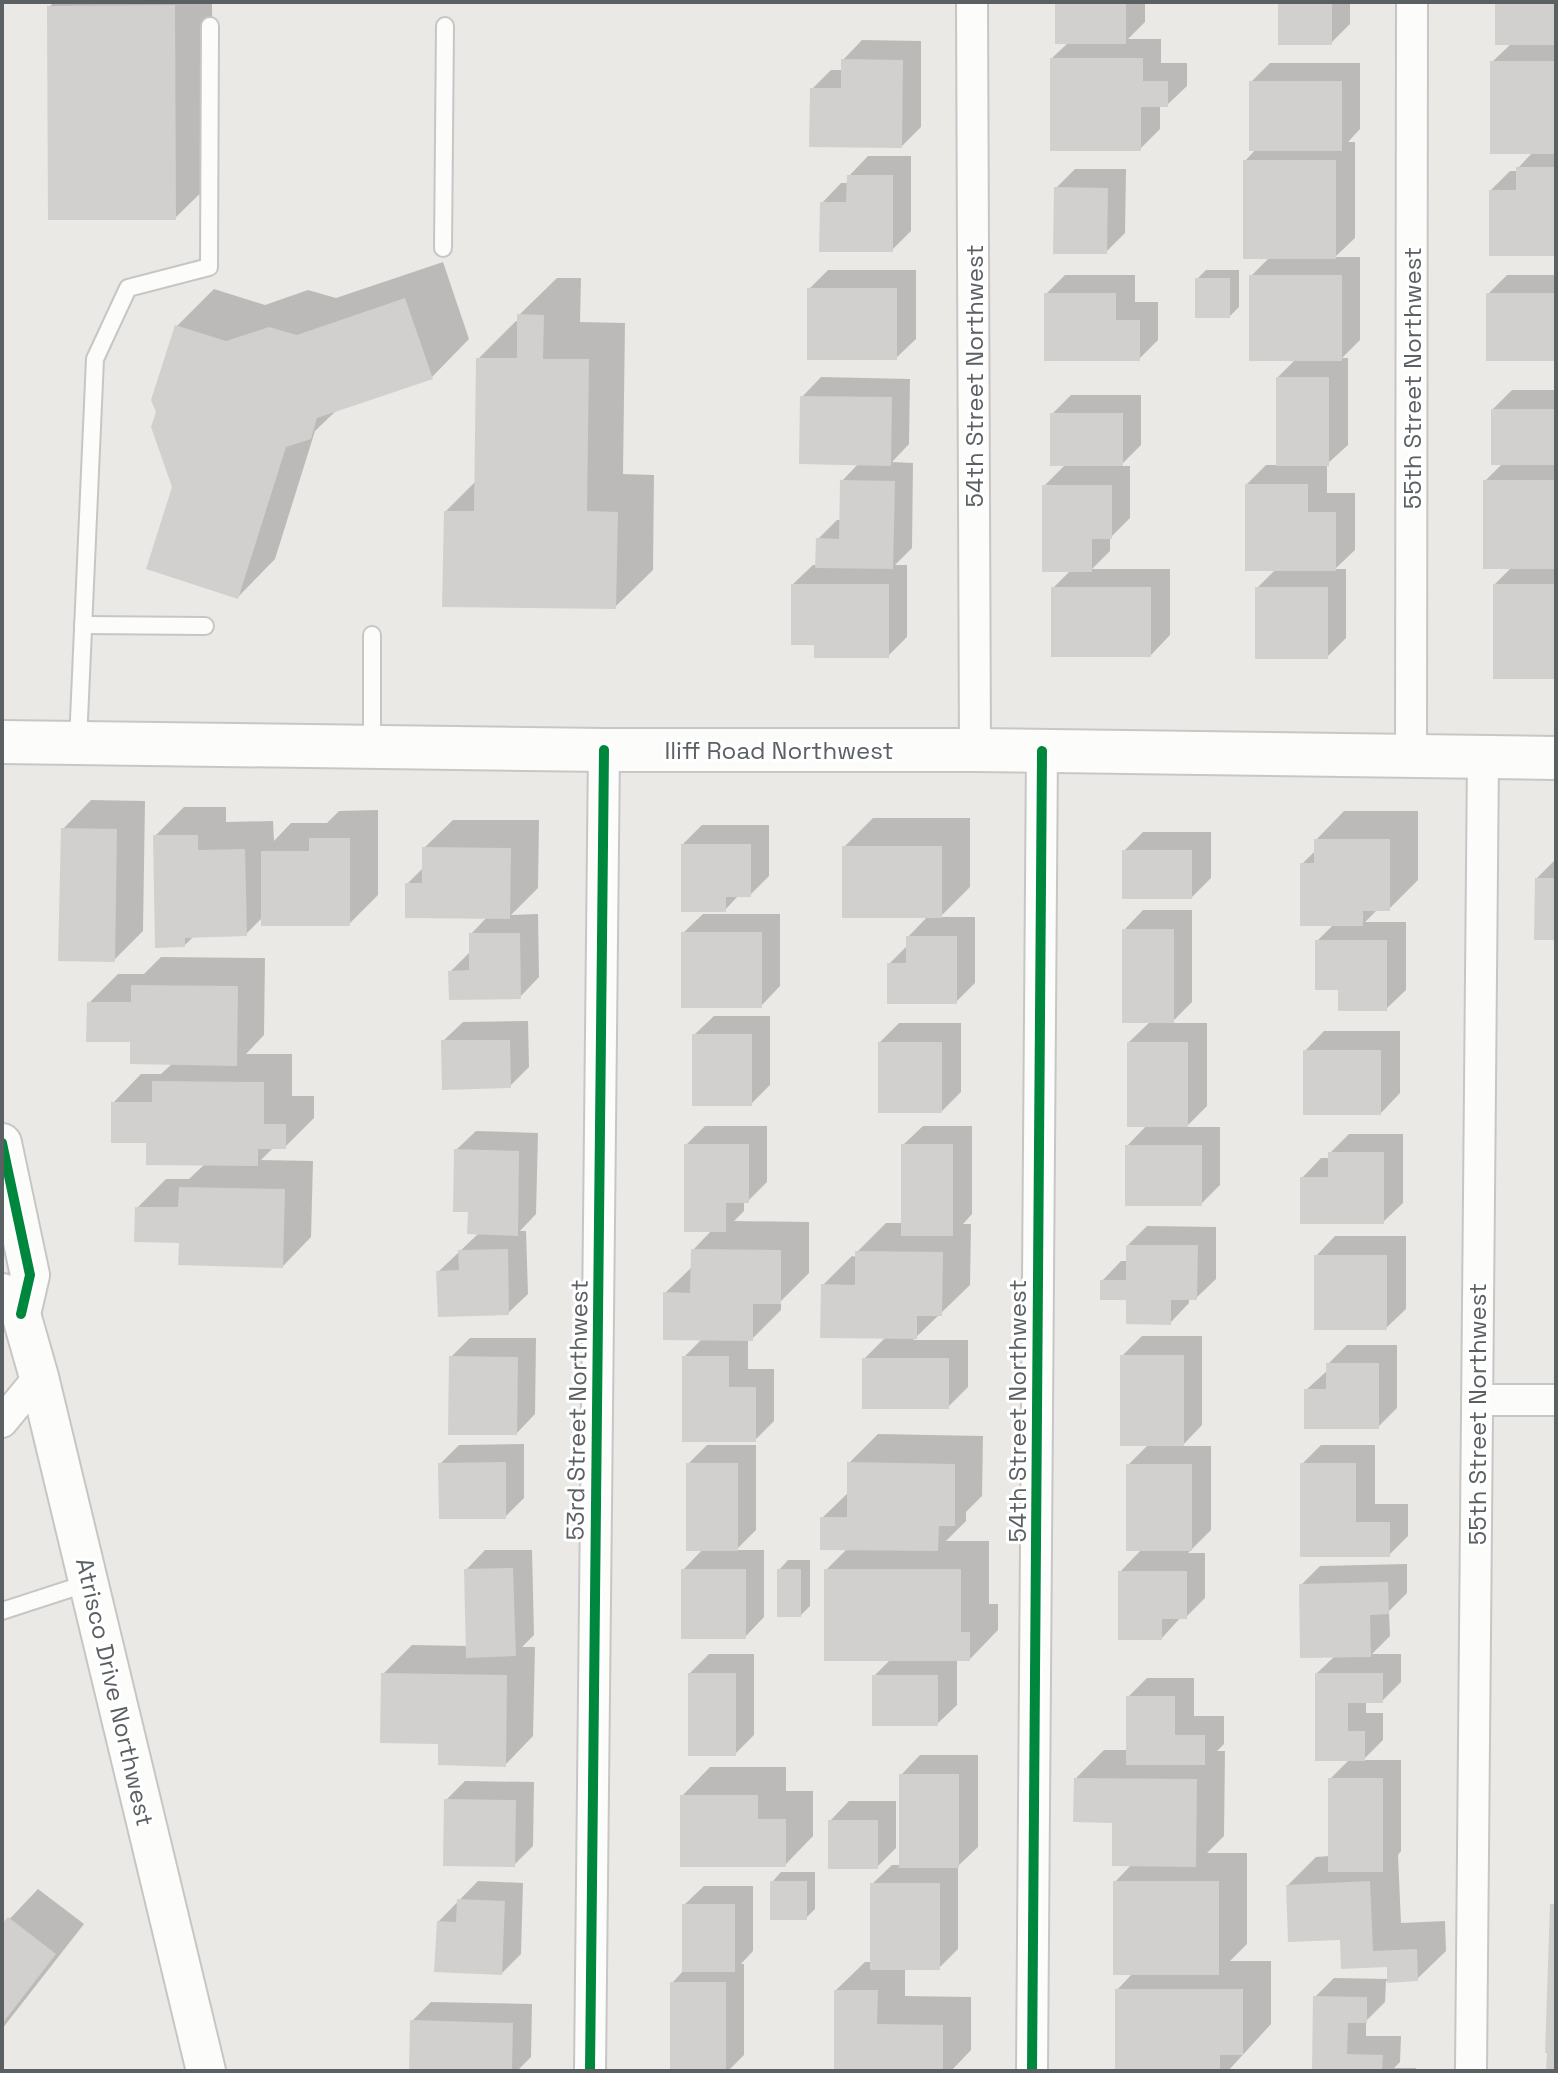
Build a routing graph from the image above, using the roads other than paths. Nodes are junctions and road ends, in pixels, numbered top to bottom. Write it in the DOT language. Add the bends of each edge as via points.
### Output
graph roads {
  1 [pos="972,2"];
  2 [pos="1412,2"];
  3 [pos="210,26"];
  4 [pos="445,26"];
  5 [pos="443,248"];
  6 [pos="83,625"];
  7 [pos="205,626"];
  8 [pos="372,635"];
  9 [pos="2,742"];
  10 [pos="78,742"];
  11 [pos="372,747"];
  12 [pos="604,750"];
  13 [pos="975,750"];
  14 [pos="1042,751"];
  15 [pos="1411,755"];
  16 [pos="1483,757"];
  17 [pos="1556,758"];
  18 [pos="2,1143"];
  19 [pos="11,1303"];
  20 [pos="39,1377"];
  21 [pos="1477,1400"];
  22 [pos="1556,1400"];
  23 [pos="2,1422"];
  24 [pos="90,1582"];
  25 [pos="2,1611"];
  26 [pos="206,2071"];
  27 [pos="590,2071"];
  28 [pos="1032,2071"];
  29 [pos="1471,2071"];
  1 -- 13 [label="street, 54th Street Northwest"];
  2 -- 15 [label="street, 55th Street Northwest"];
  3 -- 6 [label="lane" via="209,267 128,288 95,359"];
  4 -- 5 [label="lane"];
  6 -- 7 [label="lane"];
  6 -- 10 [label="lane"];
  8 -- 11 [label="lane"];
  9 -- 10 [label="main road, Iliff Road Northwest"];
  10 -- 11 [label="main road, Iliff Road Northwest"];
  11 -- 12 [label="main road, Iliff Road Northwest"];
  12 -- 13 [label="main road, Iliff Road Northwest"];
  12 -- 27 [label="street, 53rd Street Northwest"];
  13 -- 14 [label="main road, Iliff Road Northwest"];
  14 -- 15 [label="main road, Iliff Road Northwest"];
  14 -- 28 [label="street, 54th Street Northwest"];
  15 -- 16 [label="main road, Iliff Road Northwest"];
  16 -- 17 [label="main road, Iliff Road Northwest"];
  16 -- 21 [label="street, 55th Street Northwest"];
  18 -- 19 [label="street, Atrisco Drive Northwest" via="30,1275"];
  19 -- 20 [label="street, Atrisco Drive Northwest"];
  20 -- 23 [label="street"];
  20 -- 24 [label="street, Atrisco Drive Northwest"];
  21 -- 22 [label="street"];
  21 -- 29 [label="street, 55th Street Northwest"];
  24 -- 25 [label="lane"];
  24 -- 26 [label="street, Atrisco Drive Northwest"];
}
